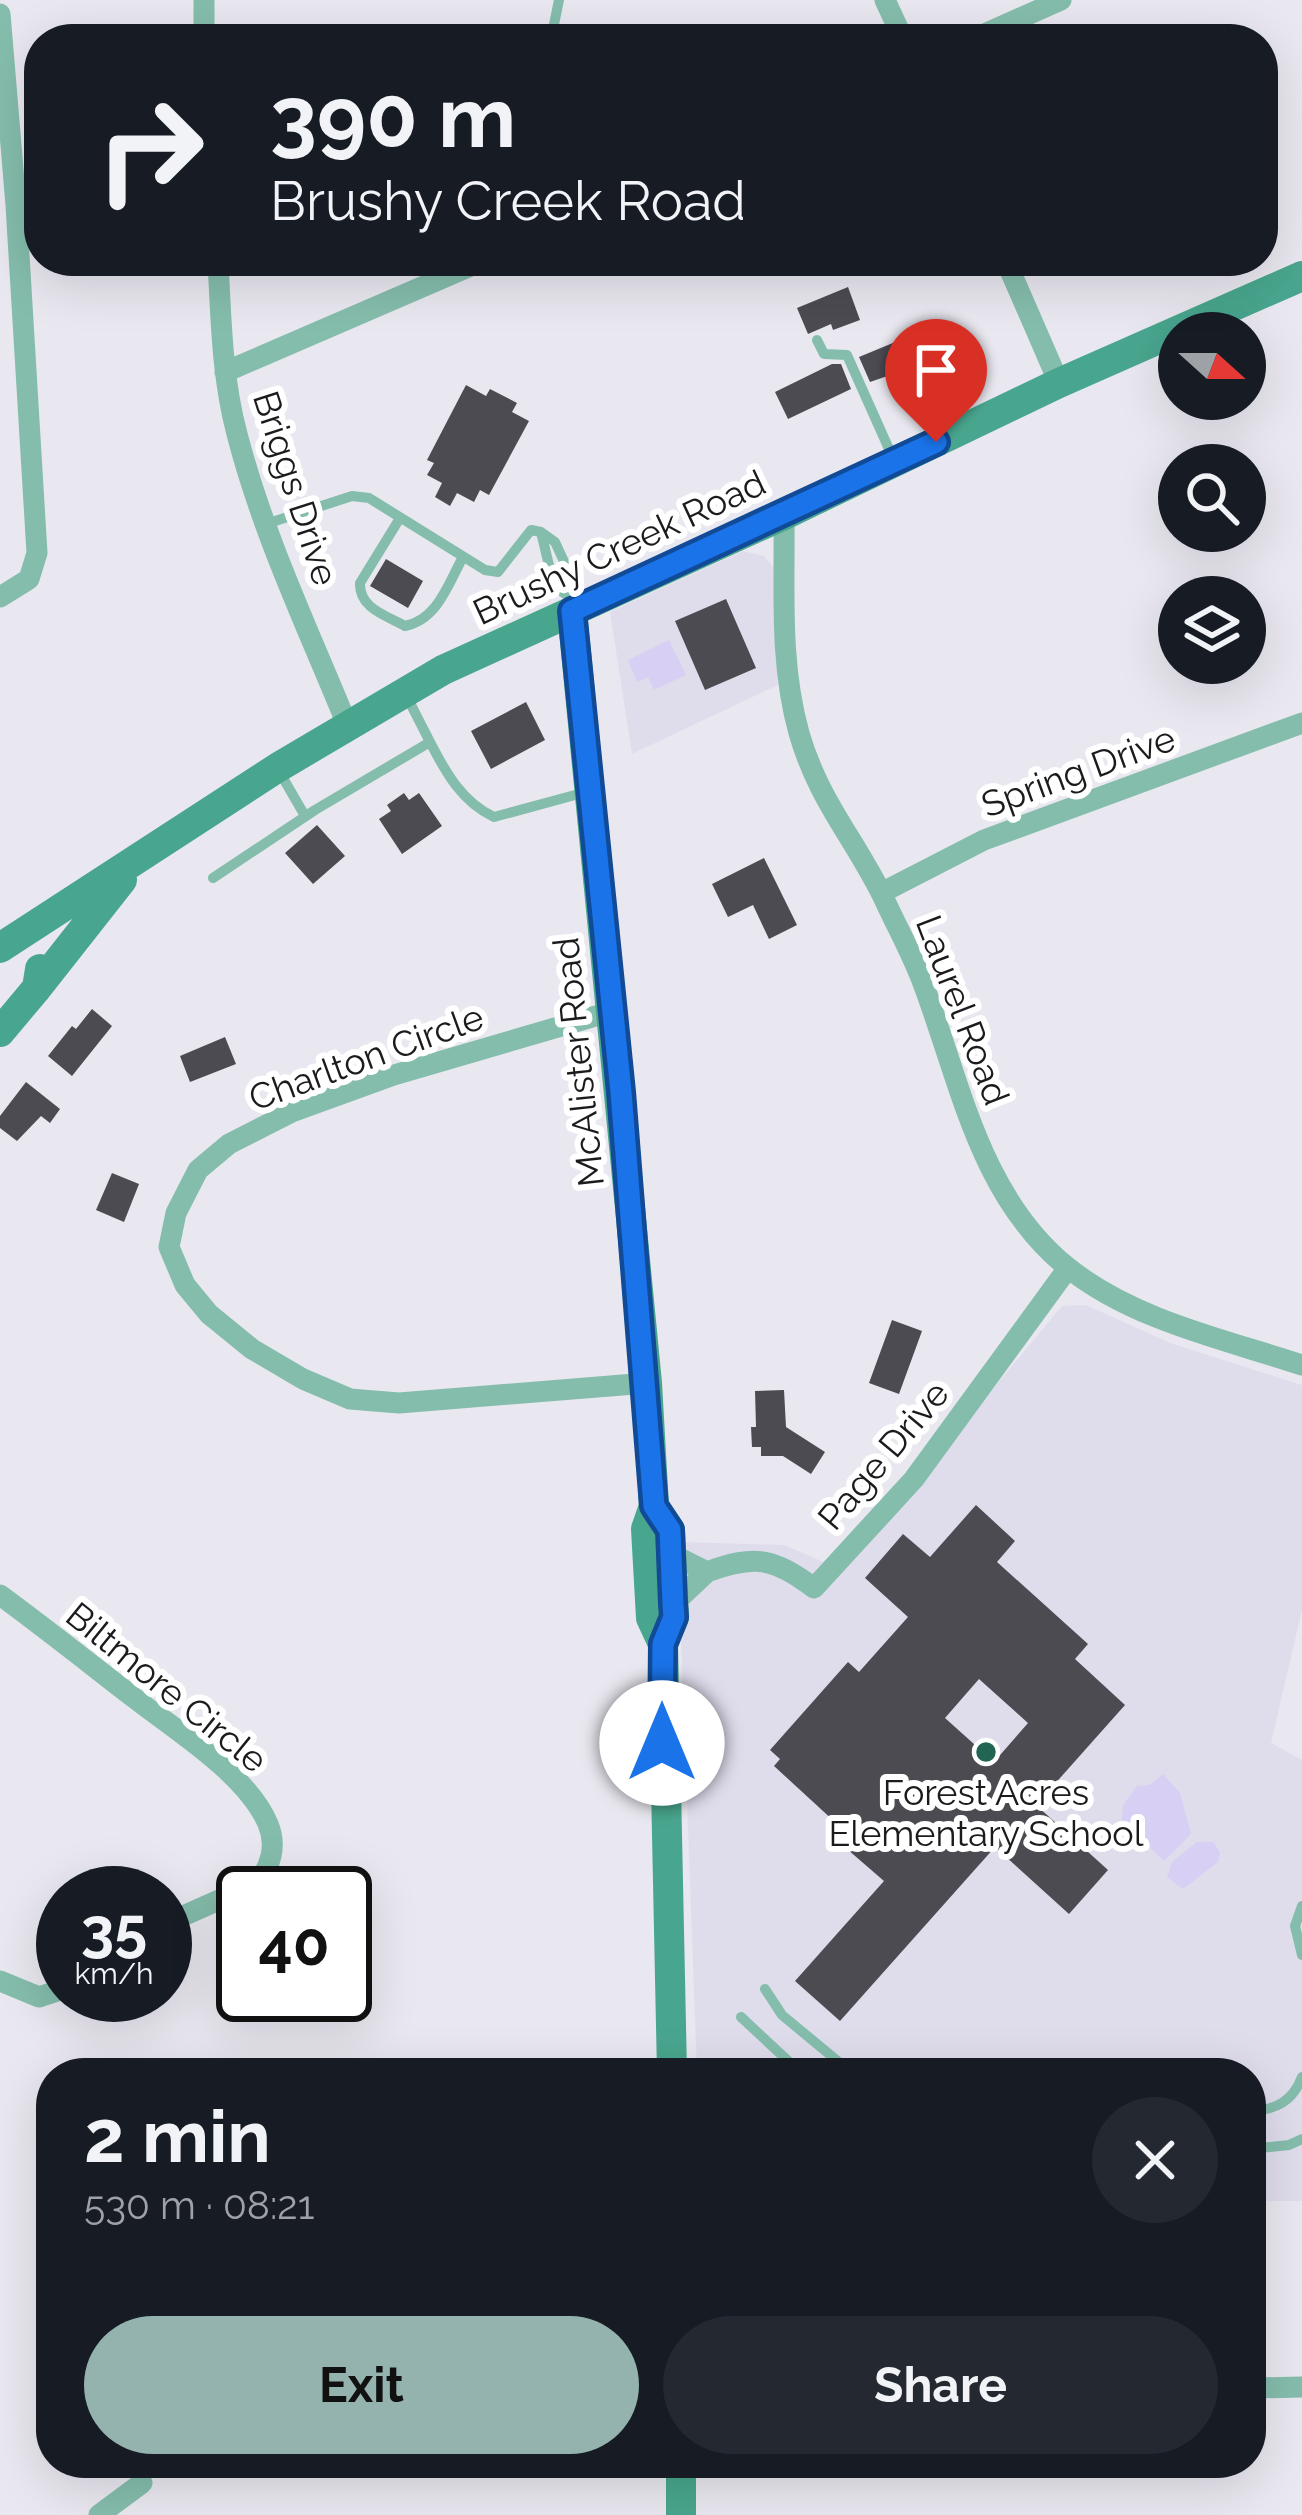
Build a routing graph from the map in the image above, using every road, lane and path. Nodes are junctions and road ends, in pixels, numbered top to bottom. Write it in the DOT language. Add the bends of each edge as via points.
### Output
graph roads {
  1 [pos="1061,0"];
  2 [pos="0,14"];
  3 [pos="1007,24"];
  4 [pos="219,276"];
  5 [pos="447,276"];
  6 [pos="1013,276"];
  7 [pos="1302,276"];
  8 [pos="817,340"];
  9 [pos="225,372"];
  10 [pos="1060,383"];
  11 [pos="895,462"];
  12 [pos="784,515"];
  13 [pos="400,518"];
  14 [pos="266,524"];
  15 [pos="463,557"];
  16 [pos="0,597"];
  17 [pos="570,604"];
  18 [pos="404,693"];
  19 [pos="1302,723"];
  20 [pos="347,727"];
  21 [pos="430,742"];
  22 [pos="277,769"];
  23 [pos="589,791"];
  24 [pos="305,816"];
  25 [pos="130,866"];
  26 [pos="213,878"];
  27 [pos="881,893"];
  28 [pos="30,930"];
  29 [pos="0,948"];
  30 [pos="37,988"];
  31 [pos="613,1011"];
  32 [pos="0,1032"];
  33 [pos="1068,1268"];
  34 [pos="1302,1365"];
  35 [pos="646,1383"];
  36 [pos="654,1506"];
  37 [pos="671,1554"];
  38 [pos="707,1572"];
  39 [pos="0,1595"];
  40 [pos="673,1604"];
  41 [pos="663,1644"];
  42 [pos="1302,1906"];
  43 [pos="192,1912"];
  44 [pos="1302,1954"];
  45 [pos="0,1981"];
  46 [pos="764,1989"];
  47 [pos="36,1995"];
  48 [pos="741,2017"];
  49 [pos="672,2058"];
  50 [pos="785,2058"];
  51 [pos="834,2058"];
  52 [pos="1302,2077"];
  53 [pos="1266,2108"];
  54 [pos="1302,2139"];
  55 [pos="1266,2148"];
  56 [pos="1302,2387"];
  57 [pos="1266,2388"];
  58 [pos="681,2478"];
  59 [pos="142,2483"];
  60 [pos="99,2515"];
  61 [pos="680,2515"];
  1 -- 3 [label="street"];
  2 -- 16 [label="street" via="37,553 29,579"];
  4 -- 9 [label="street, Briggs Drive"];
  5 -- 9 [label="street"];
  6 -- 10 [label="street"];
  7 -- 10 [label="street, Brushy Creek Road"];
  8 -- 11 [label="lane" via="824,354 847,356"];
  9 -- 14 [label="street, Briggs Drive"];
  10 -- 11 [label="street, Brushy Creek Road"];
  11 -- 12 [label="street, Brushy Creek Road"];
  12 -- 17 [label="street, Brushy Creek Road"];
  12 -- 27 [label="street, Laurel Road" via="785,672 798,730 821,795"];
  13 -- 14 [label="lane" via="352,496"];
  13 -- 15 [label="lane"];
  13 -- 15 [label="lane" via="360,583 368,606 405,626 419,623"];
  14 -- 20 [label="street, Briggs Drive"];
  15 -- 17 [label="lane" via="498,572 531,530 541,532 555,542 573,581"];
  17 -- 18 [label="street, Brushy Creek Road"];
  17 -- 23 [label="street, McAlister Road"];
  18 -- 20 [label="street, Brushy Creek Road"];
  18 -- 21 [label="lane"];
  19 -- 27 [label="street, Spring Drive" via="984,840"];
  20 -- 22 [label="street, Brushy Creek Road"];
  21 -- 23 [label="lane" via="449,780 494,817"];
  21 -- 24 [label="lane"];
  22 -- 24 [label="lane"];
  22 -- 25 [label="street, Brushy Creek Road"];
  23 -- 31 [label="street, McAlister Road"];
  24 -- 26 [label="lane"];
  25 -- 28 [label="street, Brushy Creek Road"];
  25 -- 30 [label="street"];
  27 -- 33 [label="street, Laurel Road" via="922,981 982,1154 1002,1192"];
  28 -- 29 [label="street, Brushy Creek Road"];
  28 -- 30 [label="street" via="41,954"];
  30 -- 32 [label="street"];
  31 -- 35 [label="street, McAlister Road"];
  31 -- 35 [label="street, Charlton Circle" via="394,1075 229,1144 198,1170 170,1247 185,1285 209,1314 252,1349 350,1399 399,1403"];
  33 -- 34 [label="street, Laurel Road" via="1168,1322"];
  33 -- 38 [label="street, Page Drive" via="914,1479 814,1588 769,1561 740,1560"];
  35 -- 36 [label="street, McAlister Road"];
  36 -- 37 [label="street, McAlister Road" via="670,1530"];
  36 -- 41 [label="street, McAlister Road" via="646,1529 651,1618"];
  37 -- 38 [label="street"];
  37 -- 40 [label="street, McAlister Road"];
  38 -- 40 [label="street"];
  39 -- 43 [label="street, Biltmore Circle" via="202,1751 247,1791 268,1824 268,1871"];
  40 -- 41 [label="street, McAlister Road"];
  41 -- 49 [label="street, McAlister Road"];
  42 -- 44 [label="lane" via="1295,1926"];
  45 -- 47 [label="street"];
  46 -- 51 [label="lane"];
  48 -- 50 [label="lane"];
  52 -- 53 [label="lane" via="1283,2104"];
  54 -- 55 [label="lane"];
  56 -- 57 [label="street"];
  58 -- 61 [label="street"];
  59 -- 60 [label="street"];
}
